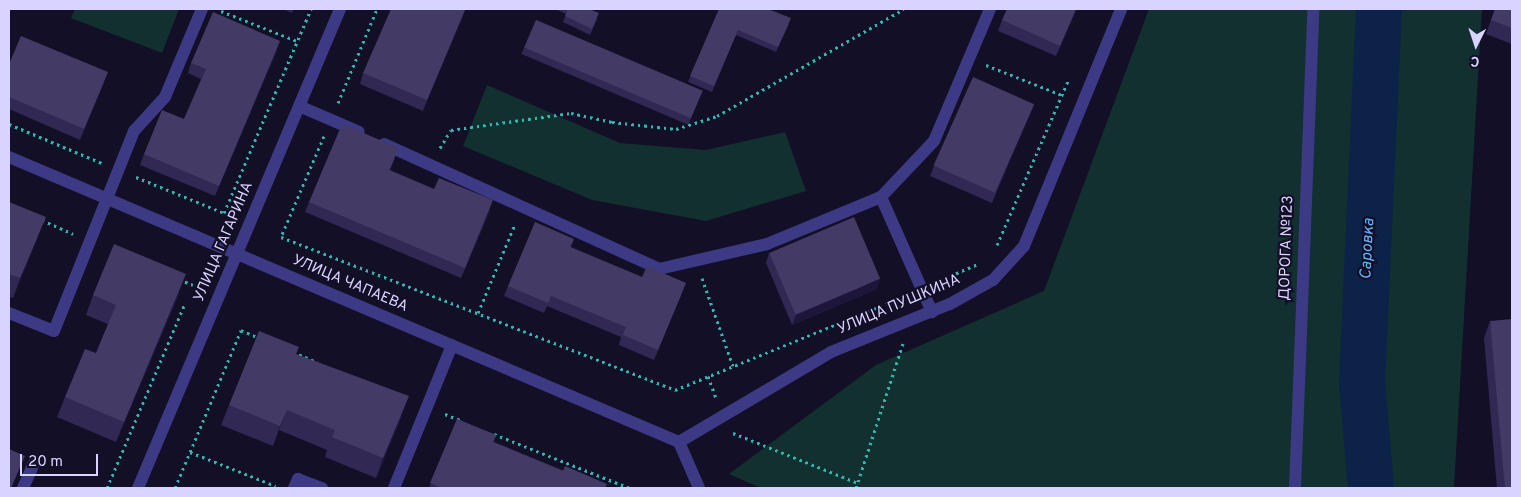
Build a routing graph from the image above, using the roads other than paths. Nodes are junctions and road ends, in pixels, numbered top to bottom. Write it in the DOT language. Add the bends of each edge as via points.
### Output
graph roads {
  1 [pos="202,9"];
  2 [pos="340,9"];
  3 [pos="990,9"];
  4 [pos="1121,9"];
  5 [pos="1314,9"];
  6 [pos="299,106"];
  7 [pos="9,157"];
  8 [pos="881,197"];
  9 [pos="108,199"];
  10 [pos="237,254"];
  11 [pos="932,312"];
  12 [pos="9,313"];
  13 [pos="452,345"];
  14 [pos="678,442"];
  15 [pos="34,463"];
  16 [pos="23,488"];
  17 [pos="138,488"];
  18 [pos="294,488"];
  19 [pos="322,488"];
  20 [pos="394,488"];
  21 [pos="699,488"];
  22 [pos="1296,488"];
  1 -- 9 [label="street" via="165,97 134,131"];
  2 -- 6 [label="street, УЛИЦА ГАГАРИНА"];
  3 -- 8 [label="street" via="934,141"];
  4 -- 11 [label="street, УЛИЦА ПУШКИНА" via="1024,246 993,280"];
  5 -- 22 [label="street, ДОРОГА №123"];
  6 -- 8 [label="street" via="659,269 767,244"];
  6 -- 10 [label="street, УЛИЦА ГАГАРИНА"];
  7 -- 9 [label="street, УЛИЦА ЧАПАЕВА"];
  8 -- 11 [label="street"];
  9 -- 10 [label="street, УЛИЦА ЧАПАЕВА"];
  9 -- 12 [label="street" via="54,331"];
  10 -- 13 [label="street, УЛИЦА ЧАПАЕВА"];
  10 -- 17 [label="street, УЛИЦА ГАГАРИНА"];
  11 -- 14 [label="street, УЛИЦА ПУШКИНА" via="831,352"];
  13 -- 14 [label="street, УЛИЦА ЧАПАЕВА"];
  13 -- 20 [label="street"];
  14 -- 21 [label="street"];
  15 -- 16 [label="street"];
  18 -- 19 [label="street" via="298,479"];
}
